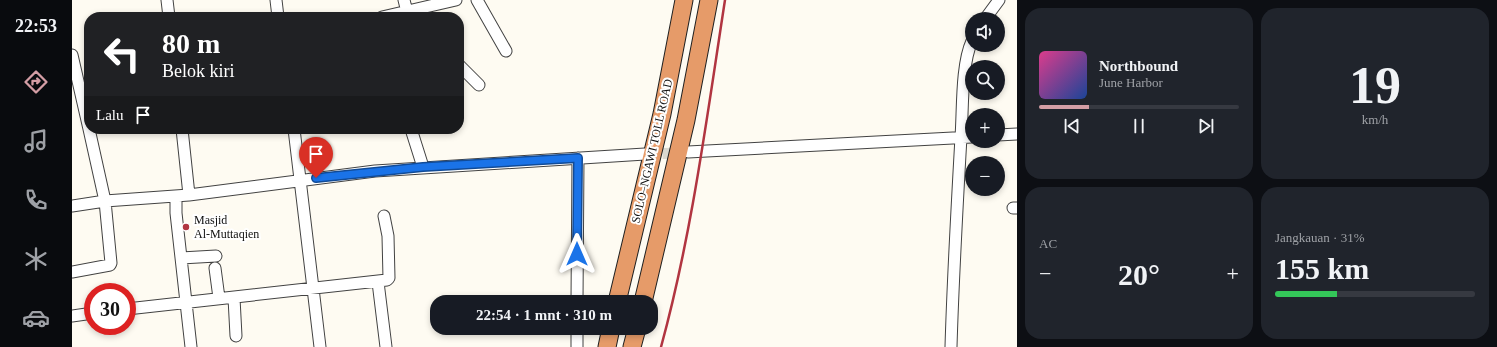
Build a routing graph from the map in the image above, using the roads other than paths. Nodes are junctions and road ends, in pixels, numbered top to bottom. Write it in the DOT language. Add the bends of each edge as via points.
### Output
graph roads {
  1 [pos="167,0"];
  2 [pos="276,0"];
  3 [pos="404,0"];
  4 [pos="456,0"];
  5 [pos="476,0"];
  6 [pos="684,0"];
  7 [pos="709,0"];
  8 [pos="999,0"];
  9 [pos="168,12"];
  10 [pos="277,12"];
  11 [pos="409,12"];
  12 [pos="419,12"];
  13 [pos="990,12"];
  14 [pos="506,51"];
  15 [pos="969,52"];
  16 [pos="72,55"];
  17 [pos="464,70"];
  18 [pos="479,85"];
  19 [pos="80,89"];
  20 [pos="84,107"];
  21 [pos="965,108"];
  22 [pos="90,134"];
  23 [pos="183,134"];
  24 [pos="295,134"];
  25 [pos="413,134"];
  26 [pos="1017,134"];
  27 [pos="1005,135"];
  28 [pos="965,137"];
  29 [pos="966,148"];
  30 [pos="688,152"];
  31 [pos="645,154"];
  32 [pos="578,158"];
  33 [pos="423,167"];
  34 [pos="300,180"];
  35 [pos="189,195"];
  36 [pos="176,196"];
  37 [pos="105,201"];
  38 [pos="72,206"];
  39 [pos="384,216"];
  40 [pos="216,256"];
  41 [pos="181,258"];
  42 [pos="215,268"];
  43 [pos="72,272"];
  44 [pos="378,282"];
  45 [pos="312,290"];
  46 [pos="577,295"];
  47 [pos="619,295"];
  48 [pos="645,295"];
  49 [pos="219,298"];
  50 [pos="234,298"];
  51 [pos="186,302"];
  52 [pos="136,308"];
  53 [pos="84,314"];
  54 [pos="72,316"];
  55 [pos="577,335"];
  56 [pos="610,335"];
  57 [pos="635,335"];
  58 [pos="236,336"];
  59 [pos="191,347"];
  60 [pos="318,347"];
  61 [pos="386,347"];
  62 [pos="577,347"];
  63 [pos="607,347"];
  64 [pos="632,347"];
  65 [pos="951,347"];
  1 -- 9 [label="street"];
  2 -- 10 [label="street"];
  3 -- 11 [label="street"];
  4 -- 12 [label="street"];
  5 -- 14 [label="street"];
  6 -- 47 [label="highway, SOLO–NGAWI TOLL ROAD" via="662,114"];
  7 -- 48 [label="highway, SOLO–NGAWI TOLL ROAD" via="686,120"];
  8 -- 13 [label="street"];
  15 -- 21 [label="street" via="964,86"];
  16 -- 19 [label="street"];
  17 -- 18 [label="street"];
  19 -- 20 [label="street"];
  22 -- 37 [label="street"];
  23 -- 35 [label="street"];
  24 -- 34 [label="street"];
  25 -- 33 [label="street"];
  26 -- 27 [label="street"];
  28 -- 30 [label="street"];
  29 -- 65 [label="street" via="955,231"];
  31 -- 32 [label="street"];
  32 -- 33 [label="street"];
  32 -- 46 [label="street"];
  33 -- 34 [label="street"];
  34 -- 35 [label="street"];
  34 -- 45 [label="street"];
  35 -- 36 [label="street"];
  36 -- 37 [label="street"];
  36 -- 41 [label="street"];
  37 -- 38 [label="street"];
  37 -- 43 [label="street" via="111,265"];
  39 -- 44 [label="street" via="388,236 389,278"];
  40 -- 41 [label="street"];
  41 -- 51 [label="street"];
  42 -- 49 [label="street"];
  44 -- 45 [label="street"];
  44 -- 61 [label="street"];
  45 -- 50 [label="street"];
  45 -- 60 [label="street"];
  49 -- 50 [label="street"];
  49 -- 51 [label="street"];
  50 -- 58 [label="street"];
  51 -- 52 [label="street"];
  51 -- 59 [label="street"];
  53 -- 54 [label="street"];
  55 -- 62 [label="street"];
  56 -- 63 [label="highway"];
  57 -- 64 [label="highway"];
}
